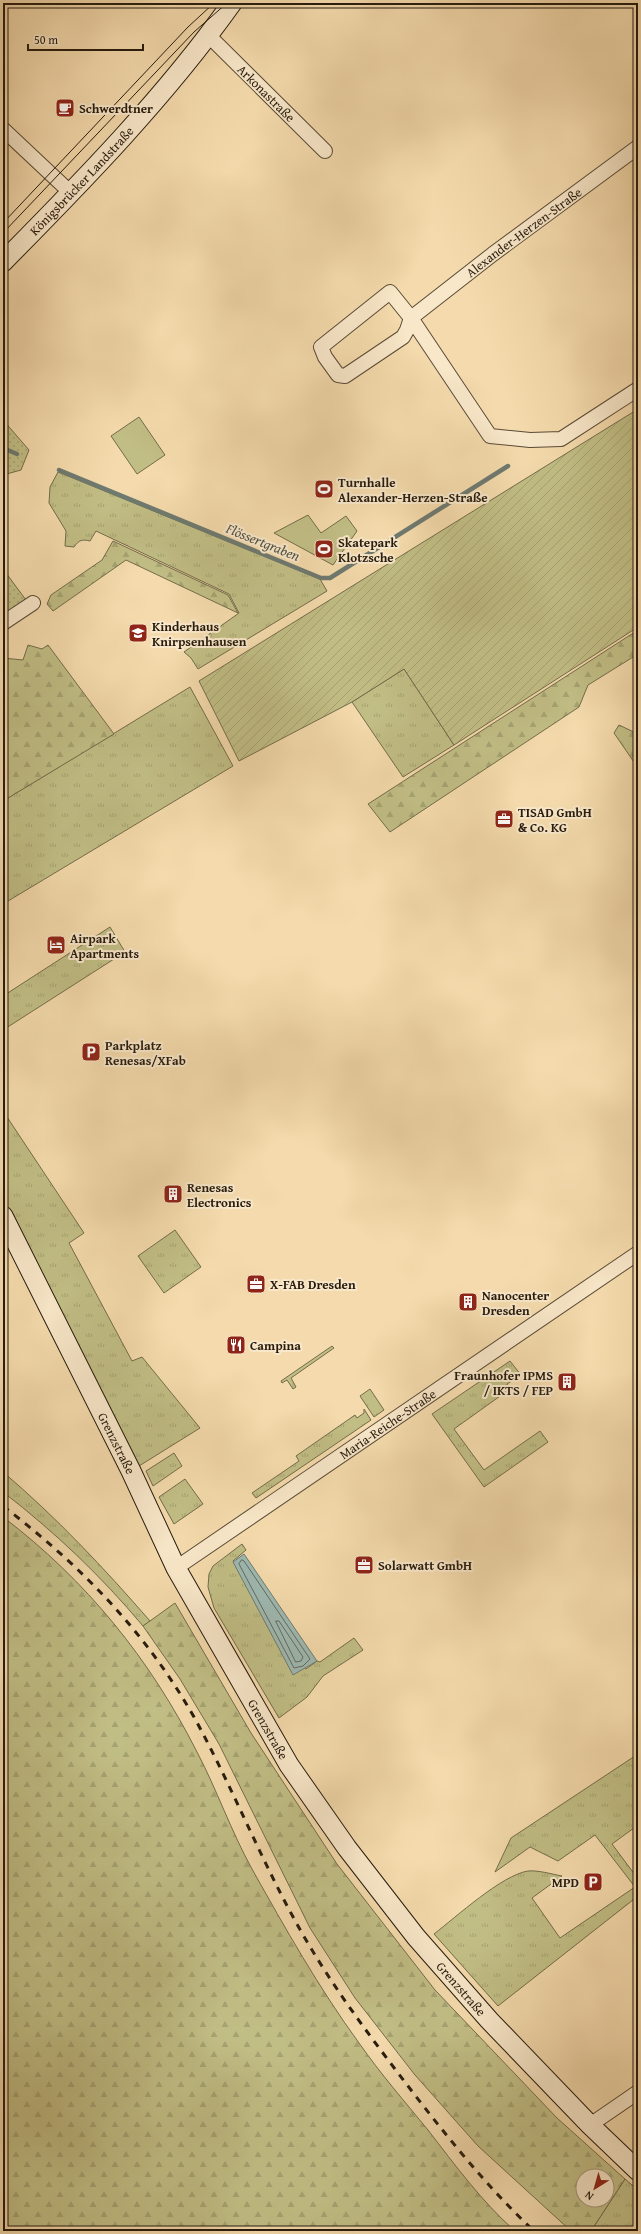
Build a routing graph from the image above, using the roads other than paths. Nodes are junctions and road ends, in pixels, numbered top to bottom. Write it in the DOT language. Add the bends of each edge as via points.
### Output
graph roads {
  1 [pos="232,3"];
  2 [pos="209,36"];
  3 [pos="3,129"];
  4 [pos="638,147"];
  5 [pos="325,151"];
  6 [pos="71,193"];
  7 [pos="3,262"];
  8 [pos="411,318"];
  9 [pos="638,389"];
  10 [pos="33,602"];
  11 [pos="3,622"];
  12 [pos="3,1216"];
  13 [pos="638,1253"];
  14 [pos="176,1568"];
  15 [pos="638,2092"];
  16 [pos="590,2125"];
  17 [pos="638,2171"];
  1 -- 2 [label="main road, Königsbrücker Landstraße"];
  2 -- 5 [label="street, Arkonastraße"];
  2 -- 6 [label="main road, Königsbrücker Landstraße"];
  3 -- 6 [label="street"];
  4 -- 8 [label="street, Alexander-Herzen-Straße"];
  6 -- 7 [label="main road, Königsbrücker Landstraße"];
  8 -- 8 [label="street, Alexander-Herzen-Straße" via="390,292 321,347 338,375 345,376 403,337"];
  8 -- 9 [label="street, Alexander-Herzen-Straße" via="490,436 530,440 561,439"];
  10 -- 11 [label="street"];
  12 -- 14 [label="main road, Grenzstraße" via="131,1471"];
  13 -- 14 [label="street, Maria-Reiche-Straße"];
  14 -- 16 [label="main road, Grenzstraße" via="289,1765 348,1848 427,1949 489,2020"];
  15 -- 16 [label="street"];
  16 -- 17 [label="main road, Grenzstraße"];
}
